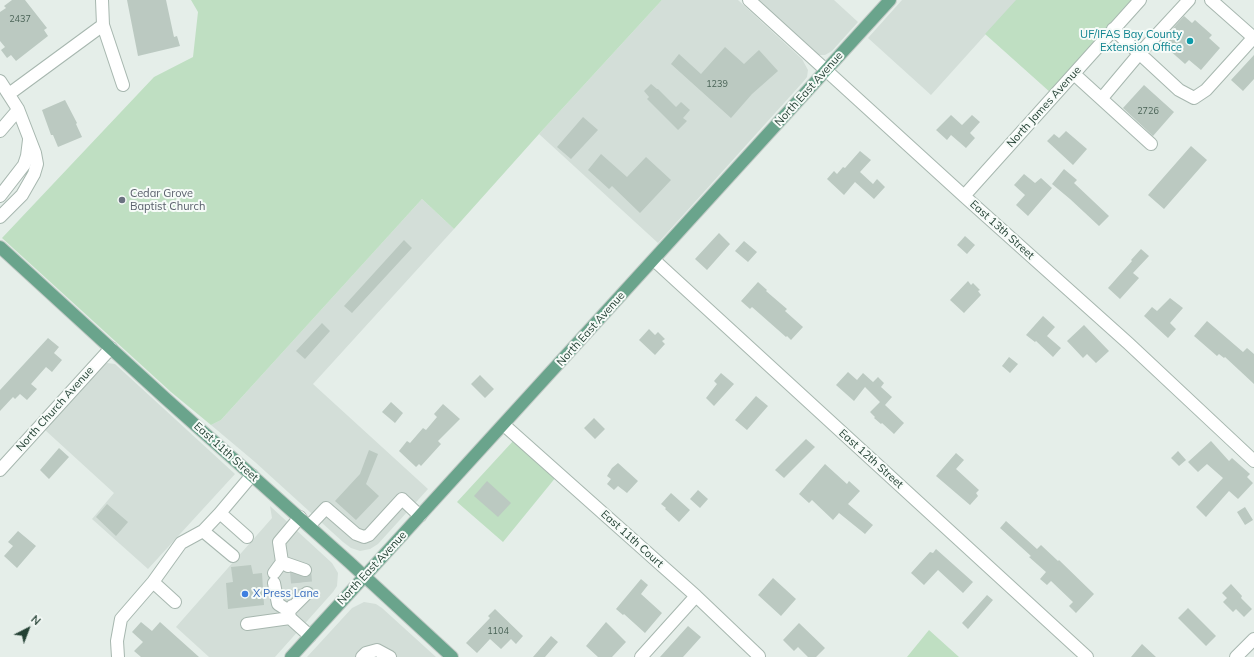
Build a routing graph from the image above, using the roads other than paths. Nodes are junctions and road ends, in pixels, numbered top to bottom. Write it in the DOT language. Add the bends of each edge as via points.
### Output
graph roads {
  1 [pos="102,0"];
  2 [pos="749,0"];
  3 [pos="890,0"];
  4 [pos="1140,0"];
  5 [pos="1189,0"];
  6 [pos="1211,0"];
  7 [pos="103,25"];
  8 [pos="1113,29"];
  9 [pos="1254,37"];
  10 [pos="1139,54"];
  11 [pos="826,71"];
  12 [pos="1074,74"];
  13 [pos="0,81"];
  14 [pos="123,84"];
  15 [pos="9,94"];
  16 [pos="1102,98"];
  17 [pos="18,110"];
  18 [pos="0,131"];
  19 [pos="30,139"];
  20 [pos="1151,144"];
  21 [pos="0,196"];
  22 [pos="964,196"];
  23 [pos="0,217"];
  24 [pos="0,247"];
  25 [pos="654,260"];
  26 [pos="111,348"];
  27 [pos="504,425"];
  28 [pos="1254,461"];
  29 [pos="0,470"];
  30 [pos="252,475"];
  31 [pos="220,513"];
  32 [pos="420,516"];
  33 [pos="300,517"];
  34 [pos="309,526"];
  35 [pos="203,531"];
  36 [pos="247,538"];
  37 [pos="233,556"];
  38 [pos="282,562"];
  39 [pos="300,571"];
  40 [pos="365,576"];
  41 [pos="153,582"];
  42 [pos="302,593"];
  43 [pos="696,596"];
  44 [pos="175,602"];
  45 [pos="290,615"];
  46 [pos="247,624"];
  47 [pos="310,636"];
  48 [pos="1254,639"];
  49 [pos="759,656"];
  50 [pos="118,657"];
  51 [pos="291,657"];
  52 [pos="362,657"];
  53 [pos="390,657"];
  54 [pos="452,657"];
  55 [pos="641,657"];
  56 [pos="1087,657"];
  57 [pos="1236,657"];
  1 -- 7 [label="street"];
  2 -- 11 [label="street, East 13th Street"];
  3 -- 11 [label="main road, North East Avenue"];
  4 -- 8 [label="street, North James Avenue"];
  5 -- 10 [label="street"];
  6 -- 9 [label="street"];
  7 -- 14 [label="street"];
  7 -- 15 [label="street"];
  8 -- 10 [label="street"];
  8 -- 12 [label="street, North James Avenue"];
  9 -- 10 [label="street" via="1206,90 1194,98 1179,90"];
  10 -- 16 [label="street"];
  11 -- 22 [label="street, East 13th Street"];
  11 -- 25 [label="main road, North East Avenue"];
  12 -- 16 [label="street"];
  12 -- 22 [label="street, North James Avenue"];
  13 -- 15 [label="street"];
  15 -- 17 [label="street"];
  16 -- 20 [label="street"];
  17 -- 18 [label="street"];
  17 -- 19 [label="street"];
  19 -- 21 [label="street" via="24,165"];
  19 -- 23 [label="street" via="37,164 34,174 22,195"];
  22 -- 28 [label="street, East 13th Street" via="1128,343"];
  24 -- 26 [label="main road, East 11th Street"];
  25 -- 27 [label="main road, North East Avenue"];
  25 -- 56 [label="street, East 12th Street"];
  26 -- 29 [label="street, North Church Avenue"];
  26 -- 30 [label="main road, East 11th Street"];
  27 -- 32 [label="main road, North East Avenue"];
  27 -- 43 [label="street, East 11th Court"];
  30 -- 31 [label="street"];
  30 -- 33 [label="main road, East 11th Street"];
  31 -- 35 [label="street"];
  31 -- 36 [label="street"];
  32 -- 34 [label="street" via="402,499 369,535 364,537 356,534 326,508"];
  32 -- 40 [label="main road, North East Avenue"];
  33 -- 34 [label="main road, East 11th Street"];
  33 -- 38 [label="street" via="279,542"];
  34 -- 40 [label="main road, East 11th Street"];
  35 -- 37 [label="street"];
  35 -- 41 [label="street" via="181,543"];
  38 -- 39 [label="street"];
  38 -- 45 [label="street" via="274,578 278,604"];
  40 -- 47 [label="main road, North East Avenue"];
  40 -- 54 [label="main road, East 11th Street"];
  41 -- 44 [label="street"];
  41 -- 50 [label="street" via="121,620 117,641"];
  42 -- 45 [label="street"];
  43 -- 49 [label="street, East 11th Court"];
  43 -- 55 [label="street"];
  45 -- 46 [label="street"];
  45 -- 47 [label="street"];
  47 -- 51 [label="main road, North East Avenue"];
  48 -- 57 [label="street"];
  52 -- 53 [label="street" via="377,650"];
}
